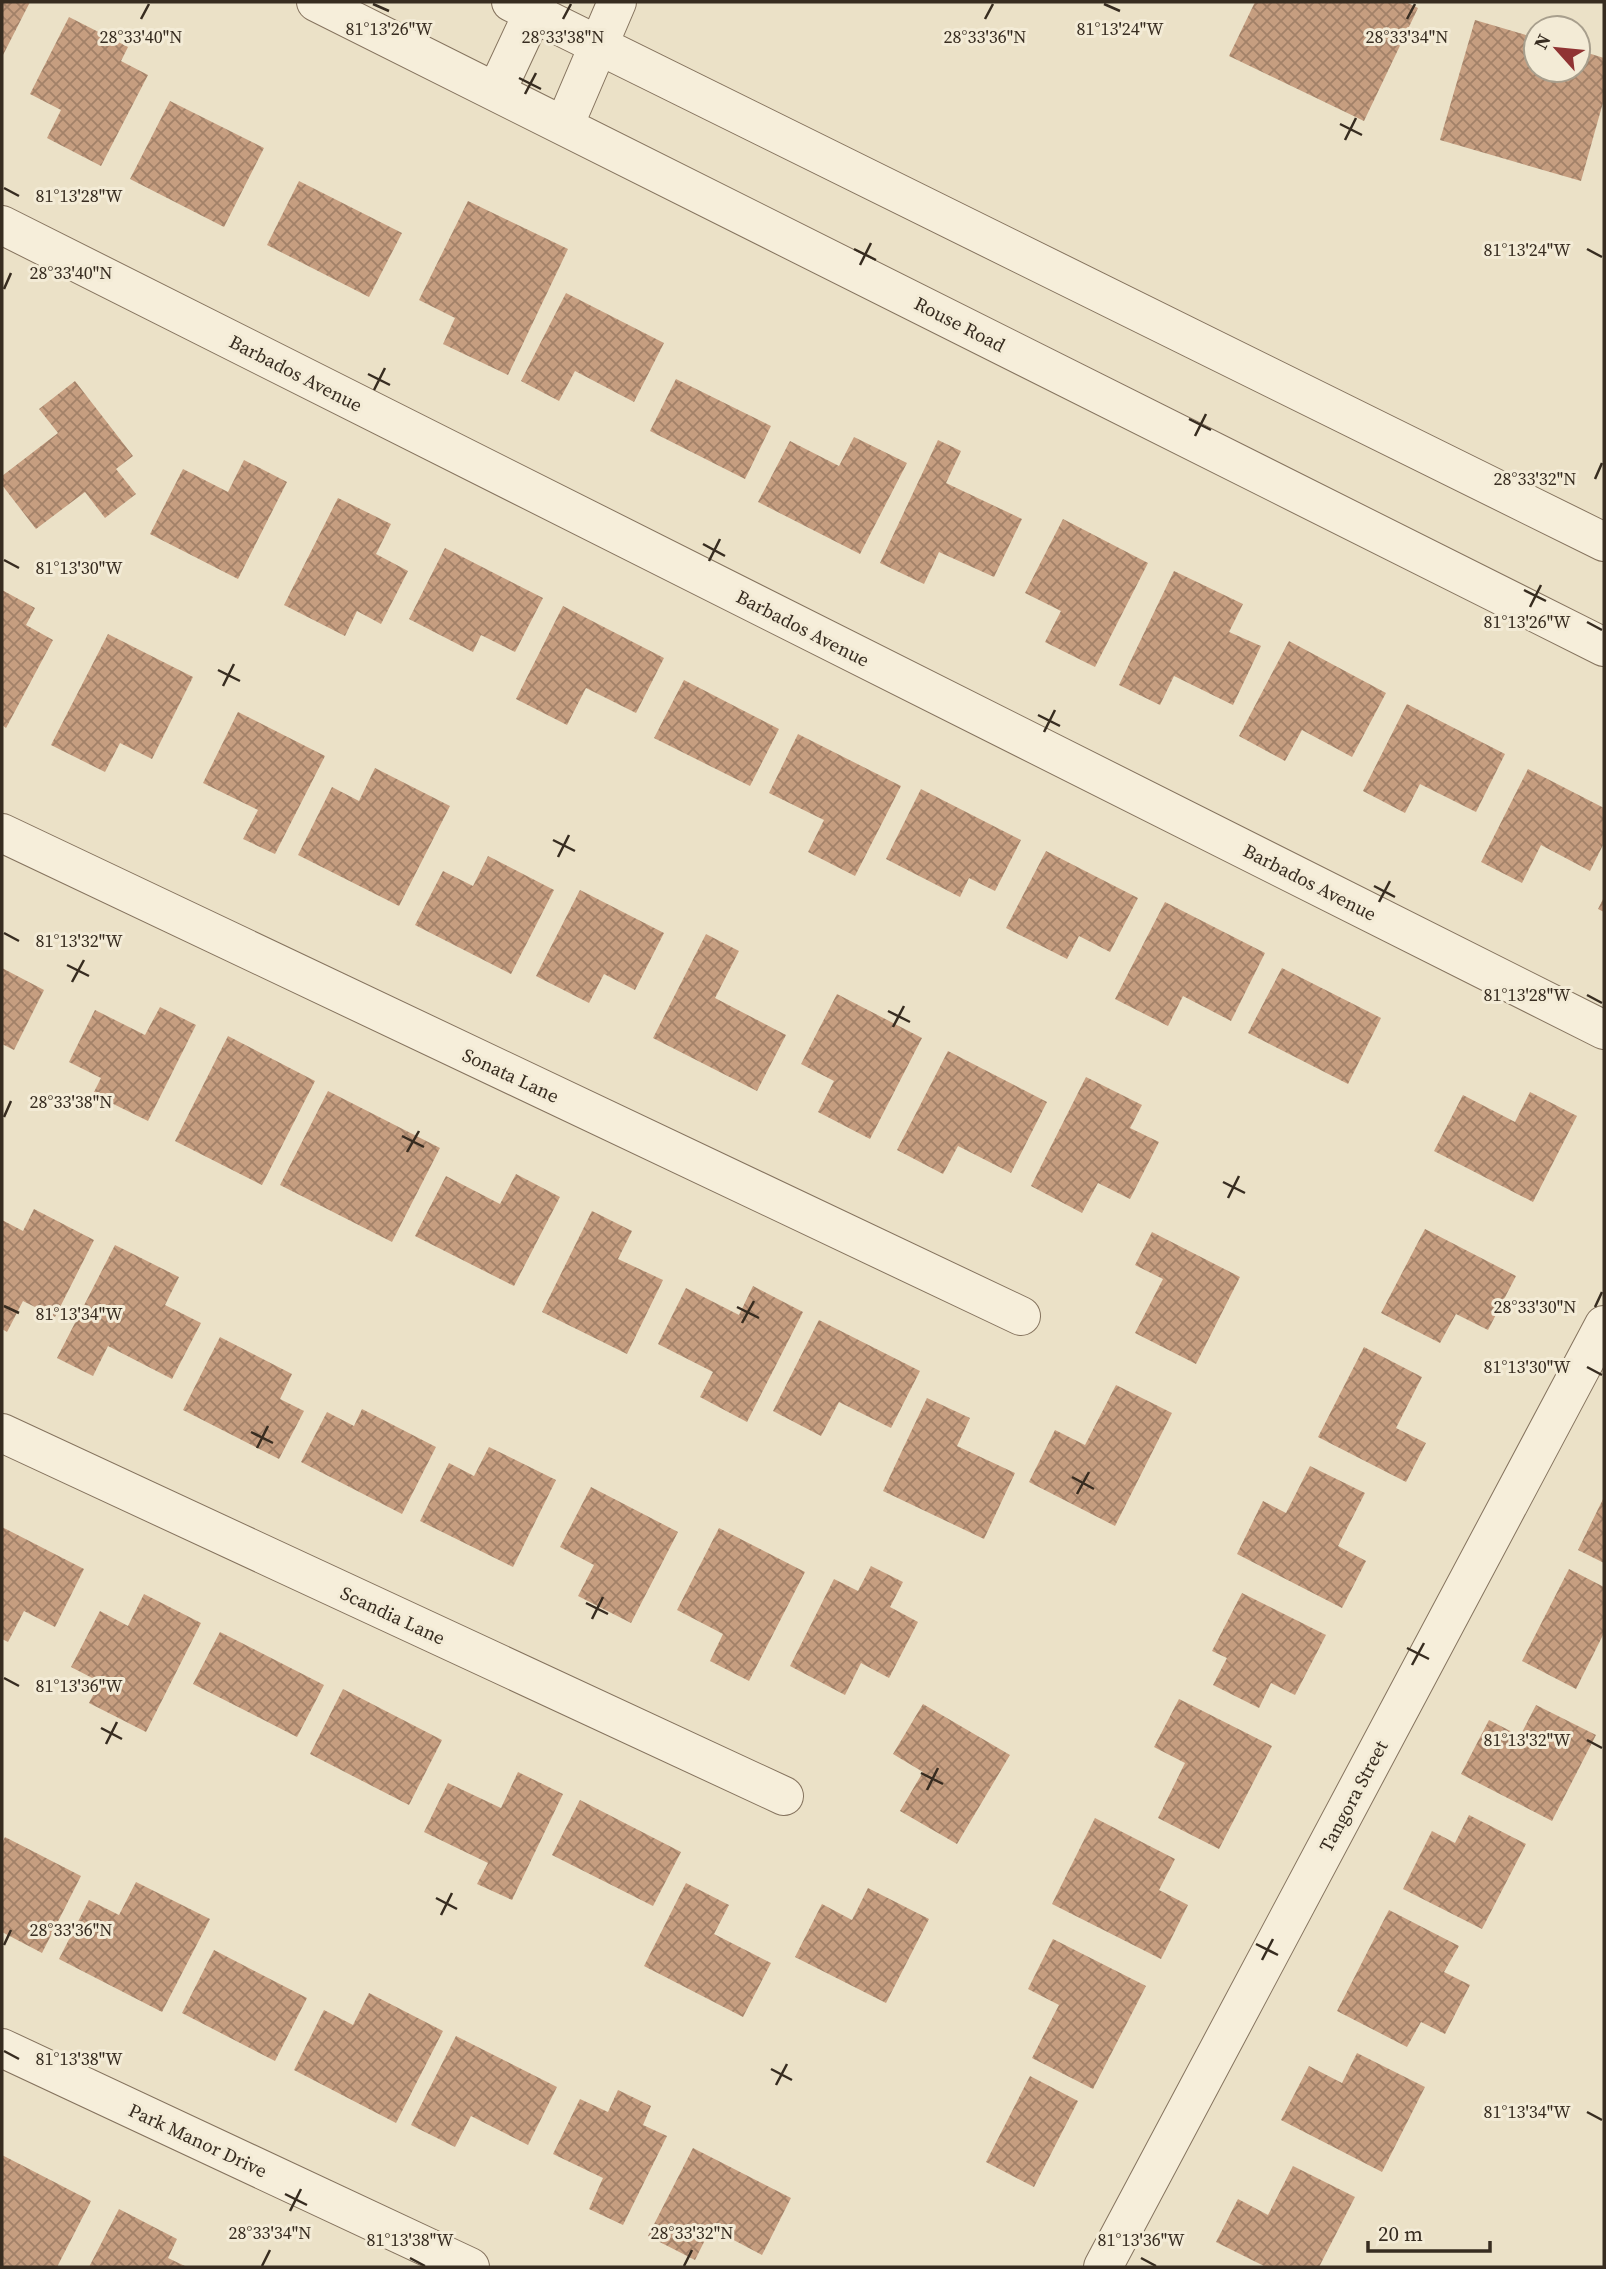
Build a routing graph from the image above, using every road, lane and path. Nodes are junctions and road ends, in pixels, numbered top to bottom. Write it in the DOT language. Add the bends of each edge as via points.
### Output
graph roads {
  1 [pos="316,2"];
  2 [pos="617,2"];
  3 [pos="527,5"];
  4 [pos="600,46"];
  5 [pos="496,92"];
  6 [pos="564,126"];
  7 [pos="5,237"];
  8 [pos="1604,542"];
  9 [pos="1604,647"];
  10 [pos="2,833"];
  11 [pos="1604,1030"];
  12 [pos="1021,1316"];
  13 [pos="1604,1325"];
  14 [pos="2,1433"];
  15 [pos="784,1796"];
  16 [pos="2,2048"];
  17 [pos="470,2267"];
  18 [pos="1103,2267"];
  1 -- 5 [label="street, Rouse Road"];
  2 -- 4 [label="street"];
  3 -- 4 [label="street"];
  3 -- 5 [label="street"];
  4 -- 6 [label="street"];
  4 -- 8 [label="street"];
  5 -- 6 [label="street, Rouse Road"];
  6 -- 9 [label="street, Rouse Road"];
  7 -- 11 [label="street, Barbados Avenue"];
  10 -- 12 [label="street, Sonata Lane"];
  13 -- 18 [label="street, Tangora Street"];
  14 -- 15 [label="street, Scandia Lane"];
  16 -- 17 [label="street, Park Manor Drive"];
}
